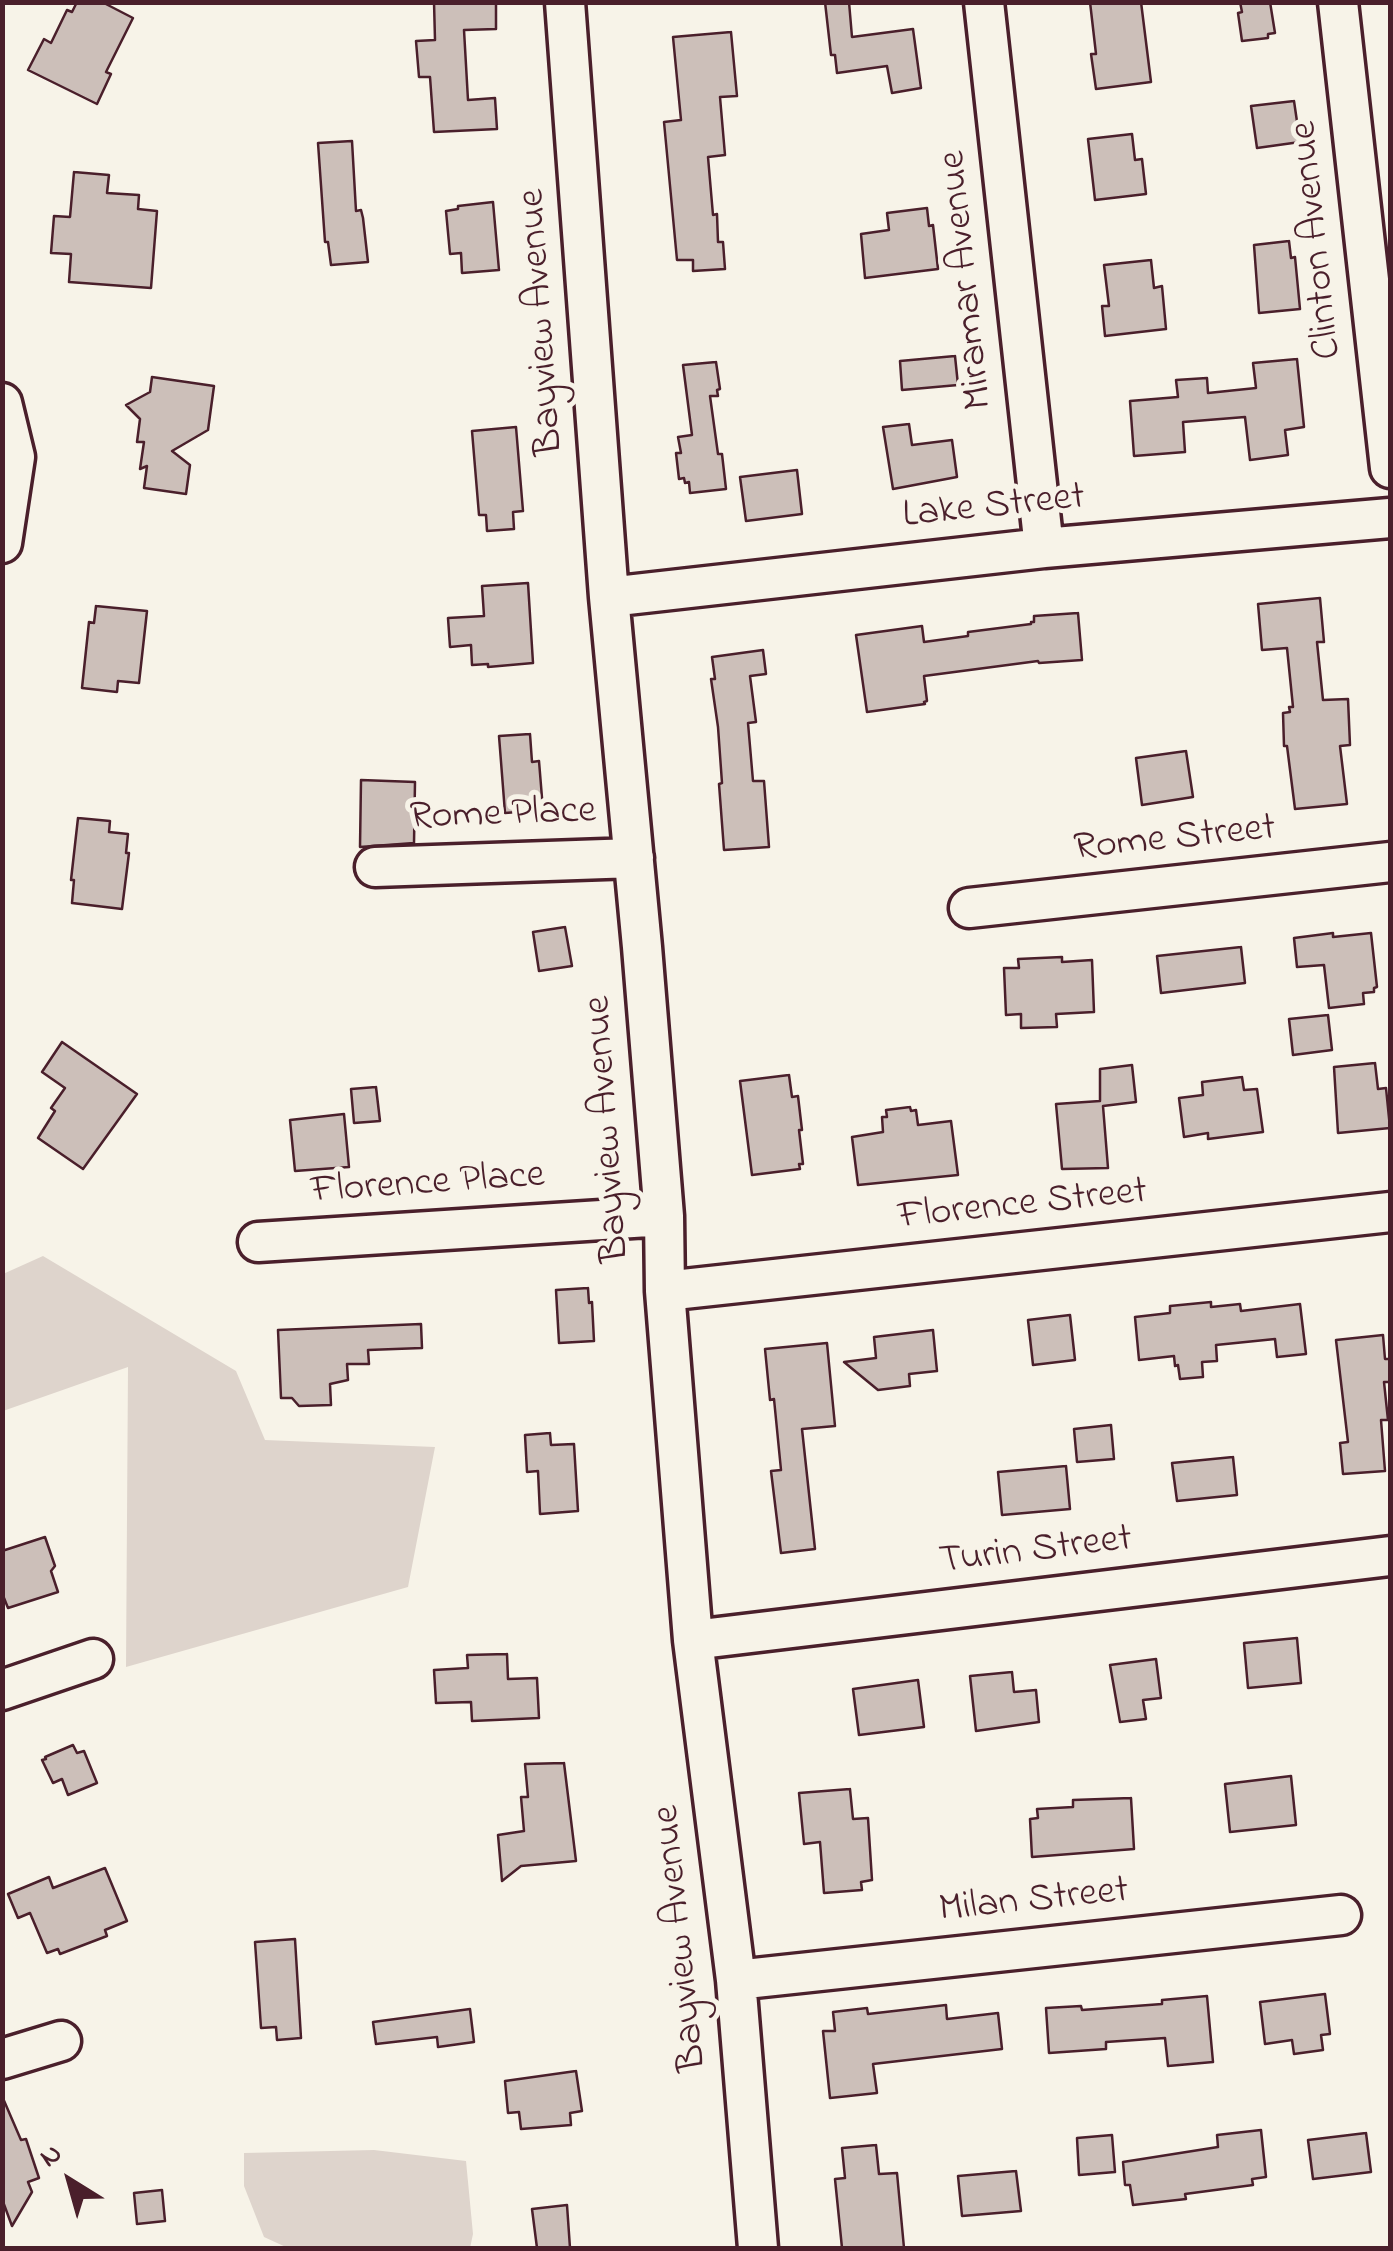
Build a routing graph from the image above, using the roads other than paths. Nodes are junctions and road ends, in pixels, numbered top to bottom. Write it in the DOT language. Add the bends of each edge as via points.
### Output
graph roads {
  1 [pos="565,2"];
  2 [pos="984,2"];
  3 [pos="1338,2"];
  4 [pos="2,403"];
  5 [pos="1390,468"];
  6 [pos="1390,518"];
  7 [pos="2,543"];
  8 [pos="1044,548"];
  9 [pos="608,597"];
  10 [pos="634,858"];
  11 [pos="1390,862"];
  12 [pos="375,867"];
  13 [pos="968,908"];
  14 [pos="1390,1212"];
  15 [pos="664,1216"];
  16 [pos="258,1242"];
  17 [pos="665,1291"];
  18 [pos="1390,1556"];
  19 [pos="692,1640"];
  20 [pos="93,1659"];
  21 [pos="2,1690"];
  22 [pos="1341,1916"];
  23 [pos="736,1980"];
  24 [pos="61,2041"];
  25 [pos="2,2059"];
  26 [pos="758,2248"];
  1 -- 9 [label="street, Bayview Avenue"];
  2 -- 8 [label="street, Miramar Avenue"];
  3 -- 5 [label="street, Clinton Avenue"];
  4 -- 7 [label="street" via="15,458"];
  6 -- 8 [label="street, Lake Street"];
  8 -- 9 [label="street, Lake Street"];
  9 -- 10 [label="street, Bayview Avenue"];
  10 -- 12 [label="street, Rome Place"];
  10 -- 15 [label="street, Bayview Avenue"];
  11 -- 13 [label="street, Rome Street"];
  14 -- 17 [label="street, Florence Street"];
  15 -- 16 [label="street, Florence Place"];
  15 -- 17 [label="street, Bayview Avenue"];
  17 -- 19 [label="street, Bayview Avenue"];
  18 -- 19 [label="street, Turin Street"];
  19 -- 23 [label="street, Bayview Avenue"];
  20 -- 21 [label="street"];
  22 -- 23 [label="street, Milan Street"];
  23 -- 26 [label="street, Bayview Avenue"];
  24 -- 25 [label="street"];
}
